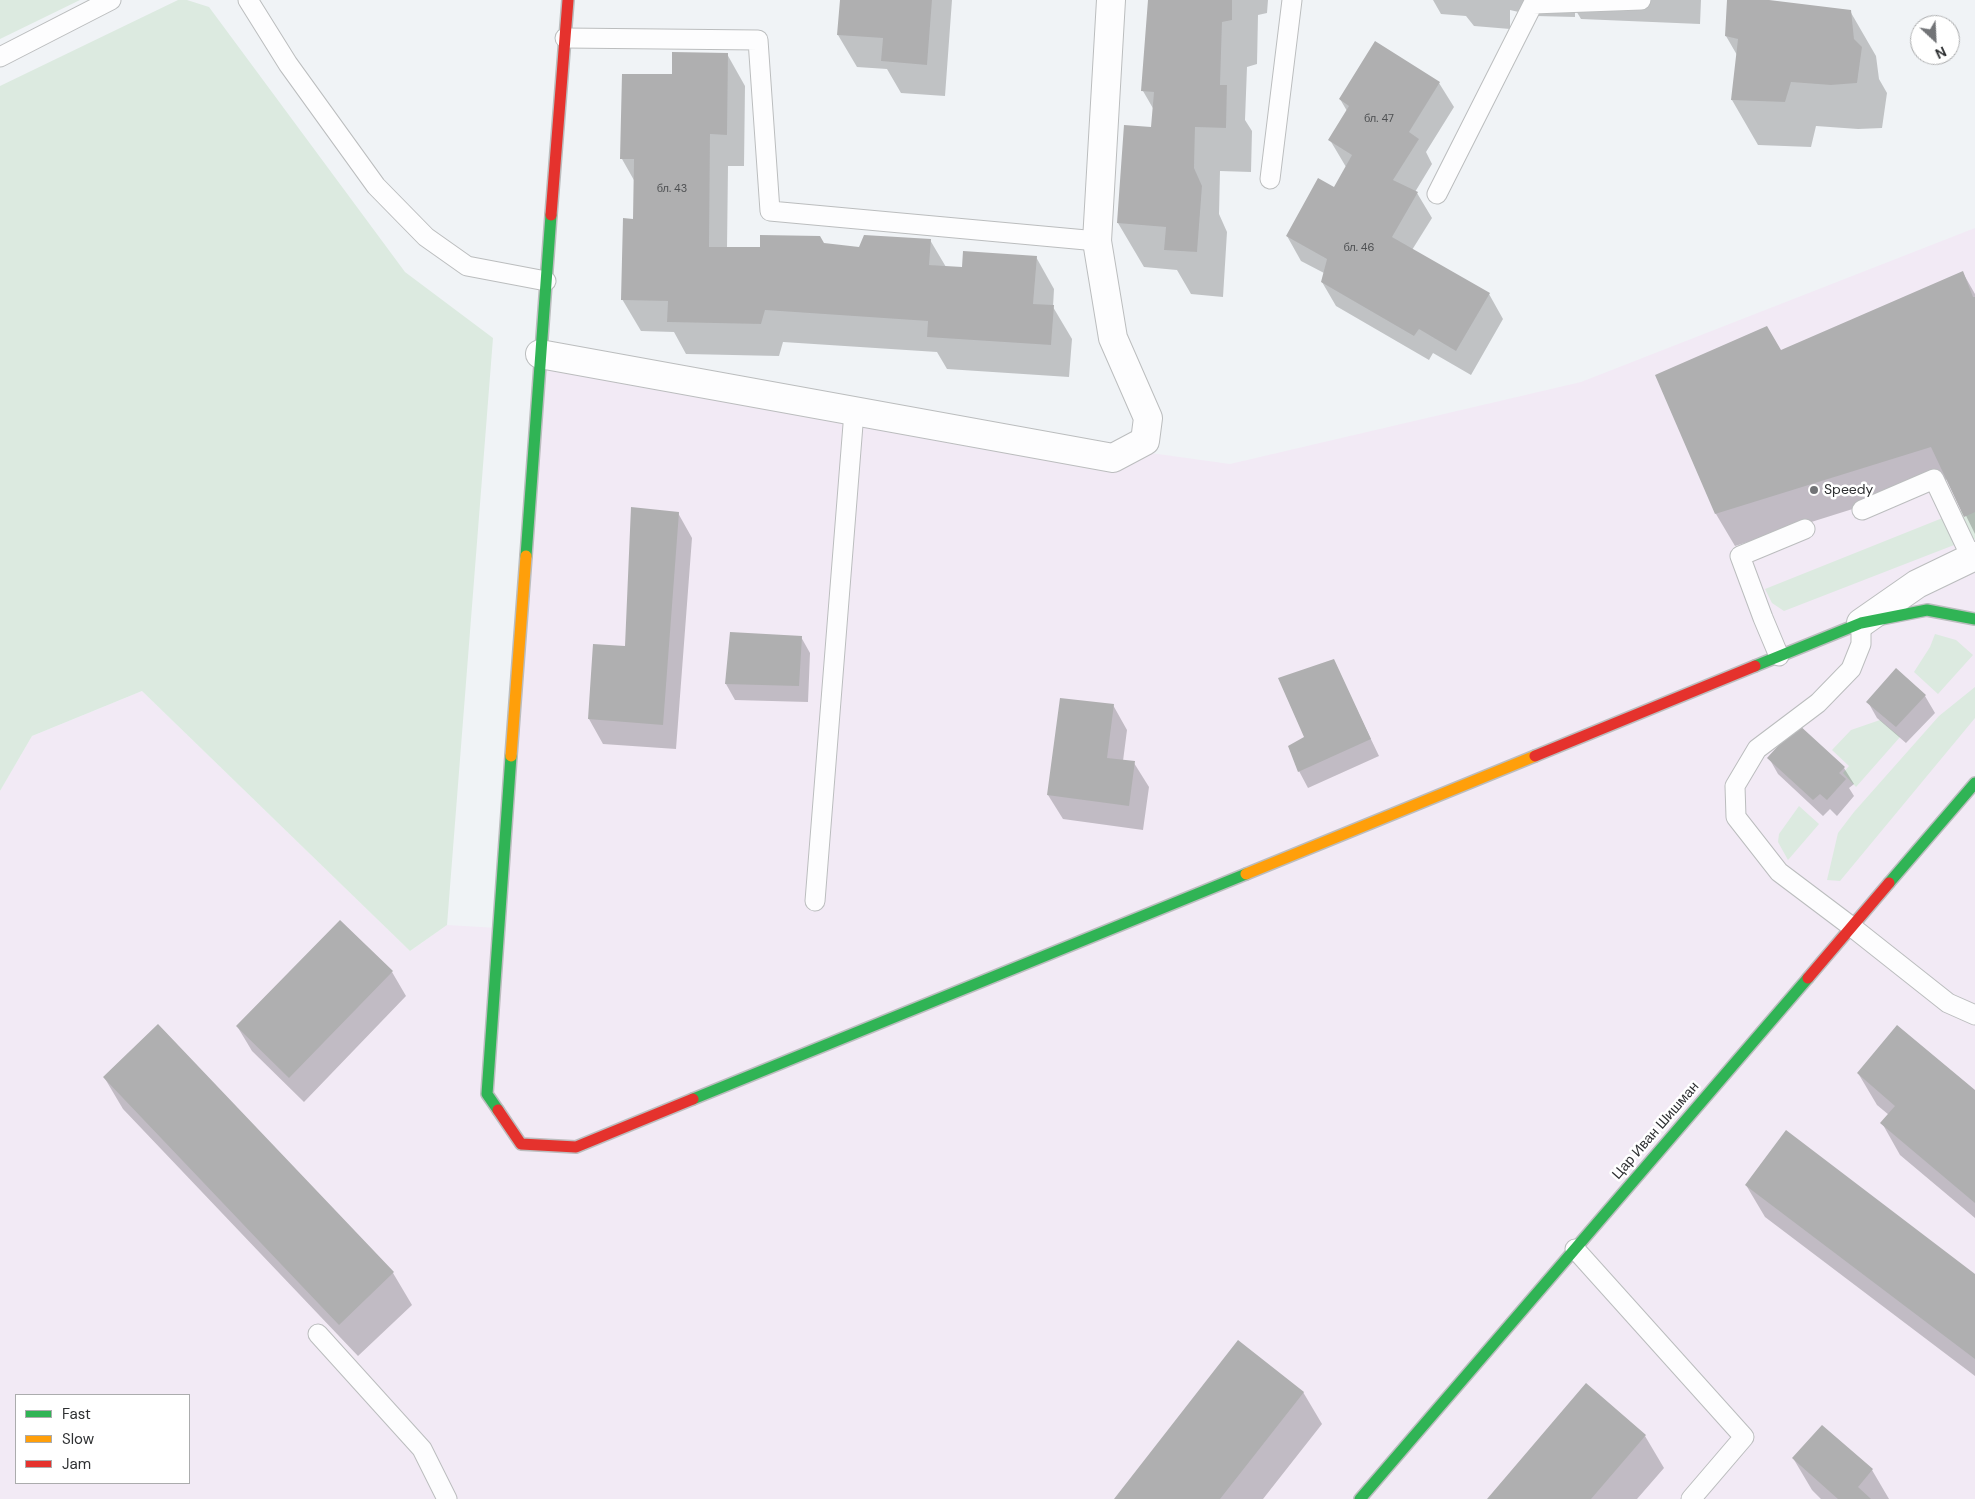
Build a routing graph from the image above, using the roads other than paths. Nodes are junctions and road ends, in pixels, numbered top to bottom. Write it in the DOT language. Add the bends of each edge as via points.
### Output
graph roads {
  1 [pos="111,0"];
  2 [pos="248,0"];
  3 [pos="568,0"];
  4 [pos="1111,0"];
  5 [pos="1292,0"];
  6 [pos="1640,0"];
  7 [pos="565,38"];
  8 [pos="0,57"];
  9 [pos="1270,179"];
  10 [pos="1437,194"];
  11 [pos="1097,241"];
  12 [pos="546,281"];
  13 [pos="540,354"];
  14 [pos="854,412"];
  15 [pos="1862,510"];
  16 [pos="1805,529"];
  17 [pos="1973,556"];
  18 [pos="1975,619"];
  19 [pos="1861,623"];
  20 [pos="1779,656"];
  21 [pos="1975,783"];
  22 [pos="815,900"];
  23 [pos="1852,927"];
  24 [pos="1975,1015"];
  25 [pos="1575,1249"];
  26 [pos="318,1334"];
  27 [pos="448,1499"];
  28 [pos="1360,1499"];
  29 [pos="1691,1499"];
  1 -- 8 [label="lane"];
  2 -- 12 [label="lane" via="288,64 376,186 426,237 467,266"];
  3 -- 7 [label="street"];
  4 -- 11 [label="street"];
  5 -- 9 [label="lane"];
  6 -- 10 [label="lane" via="1533,4"];
  7 -- 11 [label="lane" via="758,40 770,212"];
  7 -- 12 [label="street"];
  11 -- 14 [label="street" via="1113,338 1148,418 1145,441 1113,458"];
  12 -- 13 [label="street"];
  13 -- 14 [label="street"];
  13 -- 20 [label="street" via="487,1094 521,1144 576,1147"];
  14 -- 22 [label="lane"];
  15 -- 17 [label="lane" via="1934,479"];
  16 -- 20 [label="lane" via="1740,556"];
  17 -- 19 [label="street" via="1918,584"];
  18 -- 19 [label="street" via="1927,610"];
  19 -- 20 [label="street"];
  19 -- 23 [label="lane" via="1861,644 1851,669 1818,703 1757,749 1735,786 1736,816 1779,872"];
  21 -- 23 [label="street, Цар Иван Шишман"];
  23 -- 24 [label="lane" via="1948,1003"];
  23 -- 25 [label="street, Цар Иван Шишман"];
  25 -- 28 [label="street, Цар Иван Шишман"];
  25 -- 29 [label="lane" via="1744,1437"];
  26 -- 27 [label="lane" via="422,1449"];
}
